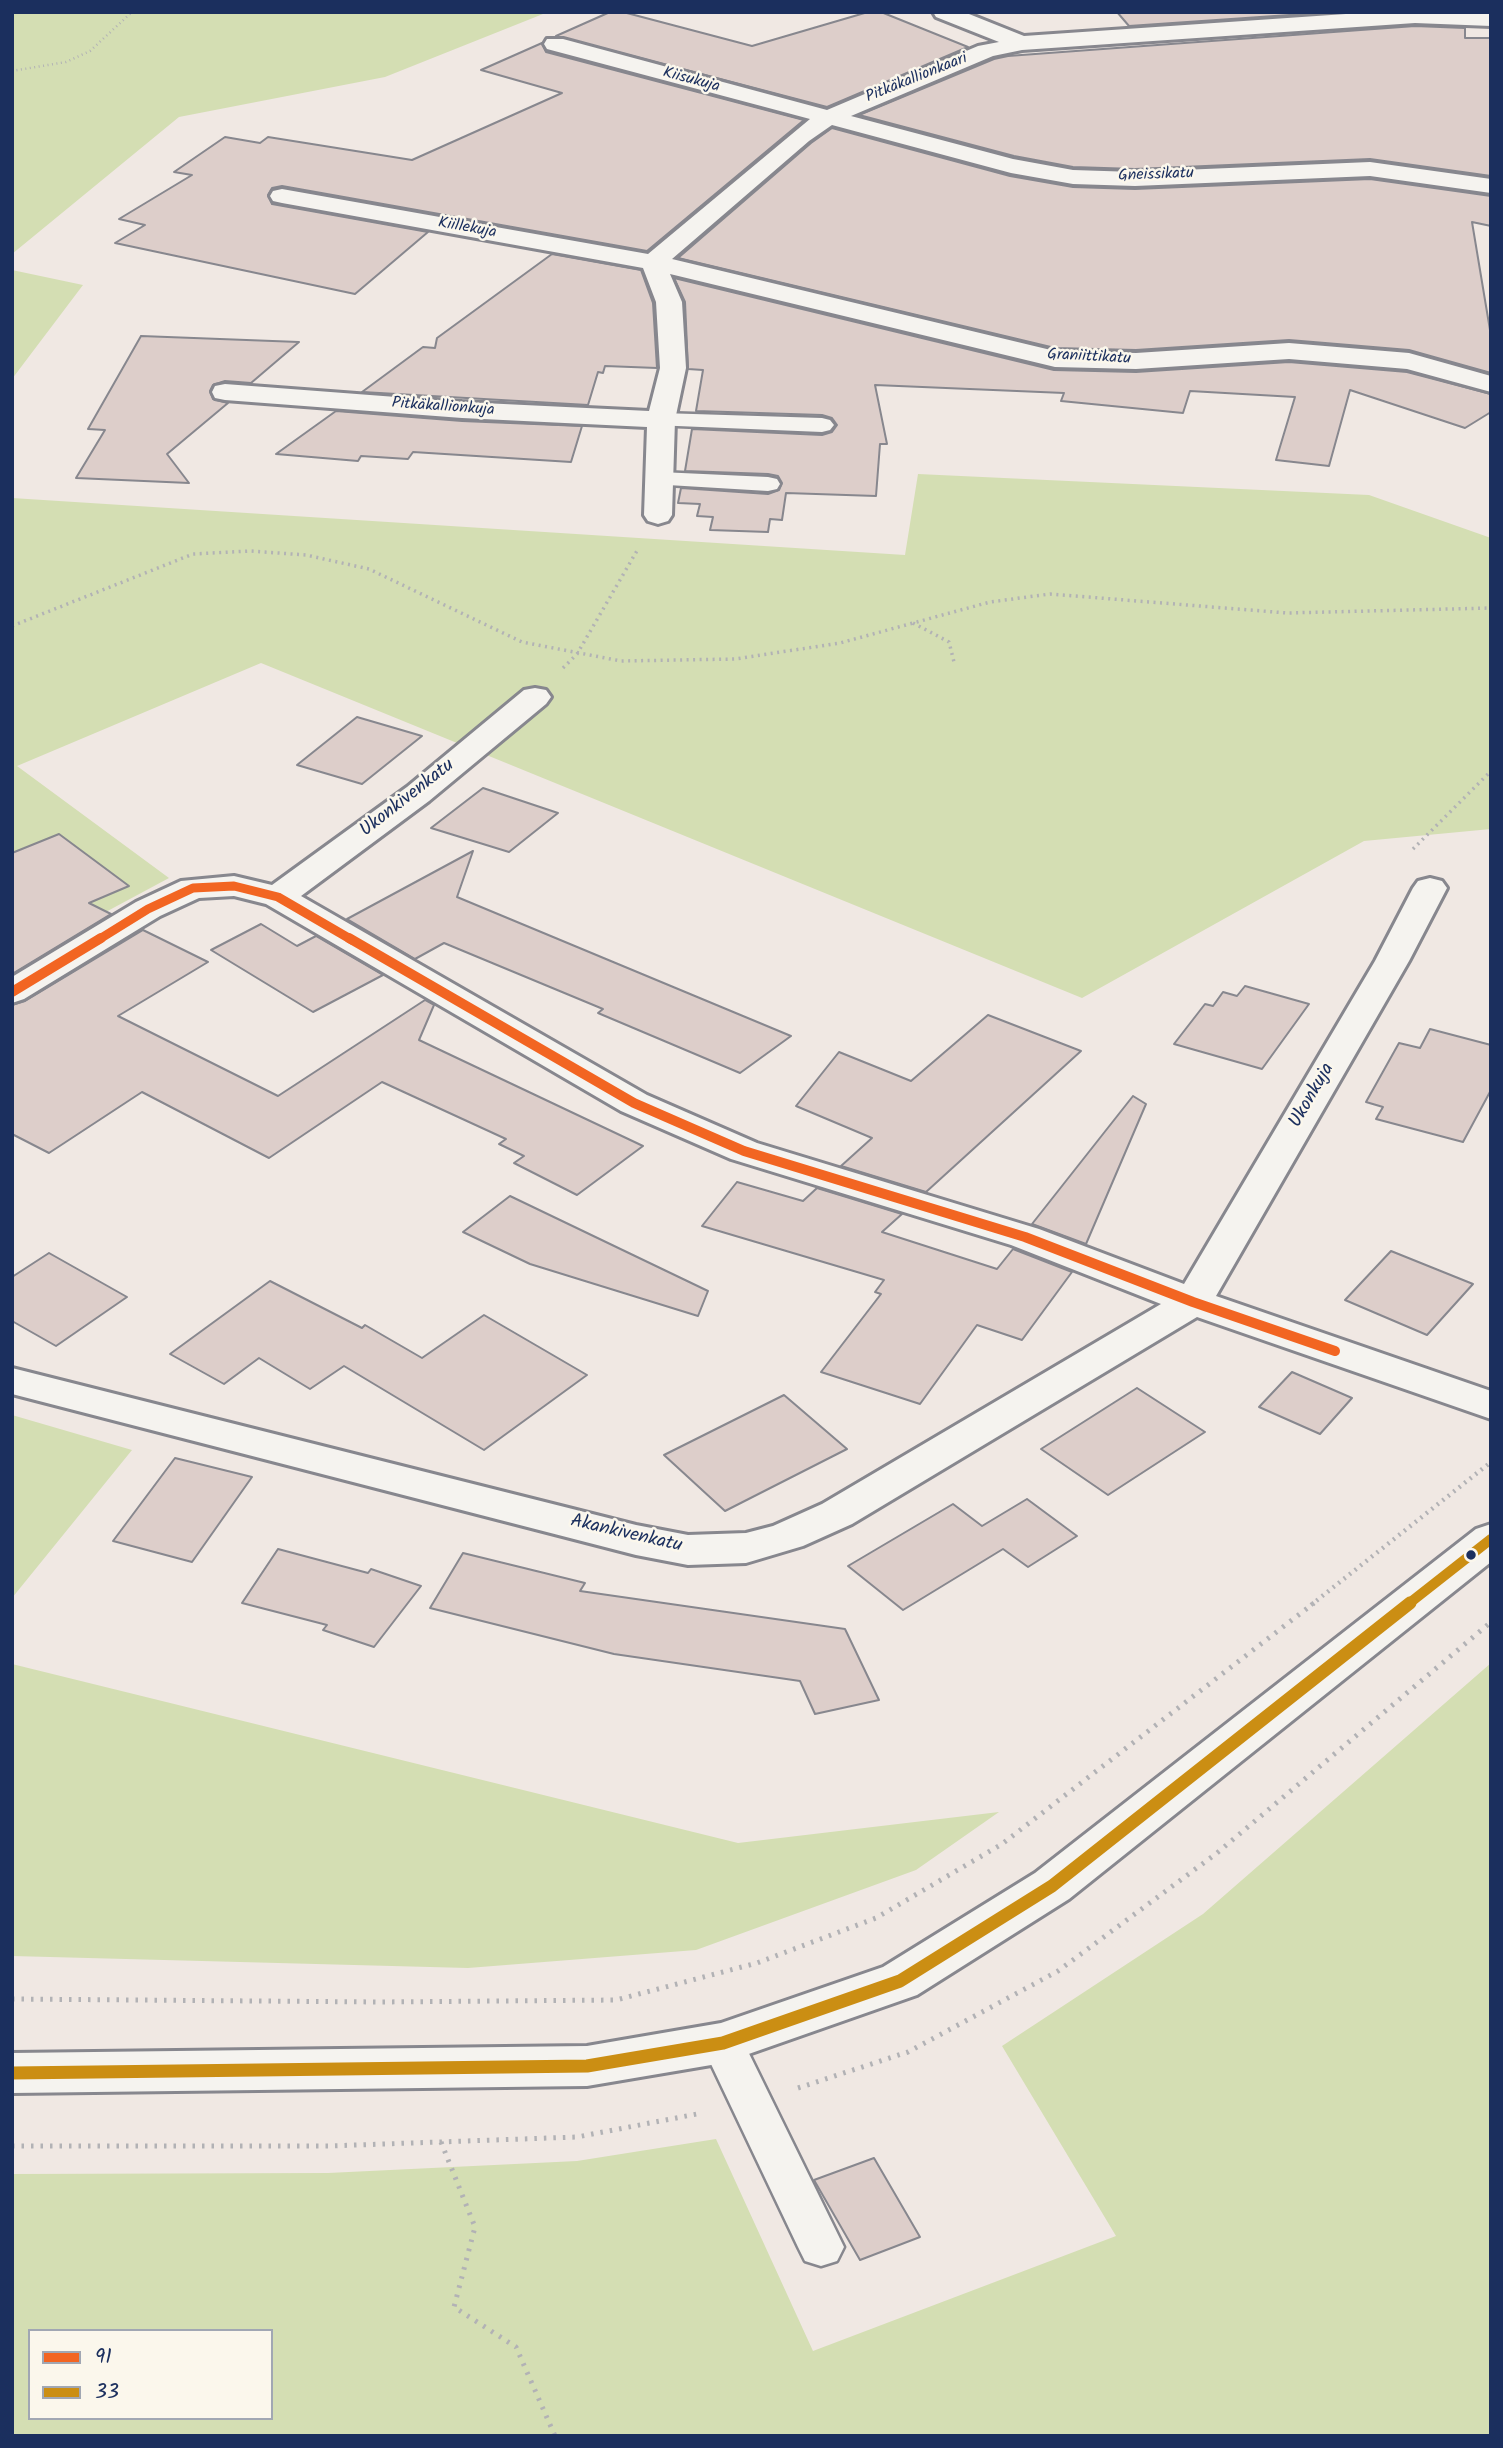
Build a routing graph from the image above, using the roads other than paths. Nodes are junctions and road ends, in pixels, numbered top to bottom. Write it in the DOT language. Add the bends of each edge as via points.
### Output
graph roads {
  1 [pos="944,12"];
  2 [pos="1491,19"];
  3 [pos="1022,43"];
  4 [pos="555,44"];
  5 [pos="827,118"];
  6 [pos="1491,186"];
  7 [pos="282,196"];
  8 [pos="653,262"];
  9 [pos="1491,384"];
  10 [pos="225,393"];
  11 [pos="661,420"];
  12 [pos="822,425"];
  13 [pos="660,479"];
  14 [pos="768,484"];
  15 [pos="658,515"];
  16 [pos="535,698"];
  17 [pos="1430,888"];
  18 [pos="278,897"];
  19 [pos="12,992"];
  20 [pos="1193,1302"];
  21 [pos="12,1381"];
  22 [pos="1491,1406"];
  23 [pos="1491,1539"];
  24 [pos="723,2043"];
  25 [pos="12,2073"];
  26 [pos="821,2247"];
  1 -- 3 [label="street"];
  2 -- 3 [label="street, Pitkäkallionkaari" via="1415,16"];
  3 -- 5 [label="street, Pitkäkallionkaari" via="986,51"];
  4 -- 5 [label="street, Kiisukuja"];
  5 -- 6 [label="street, Gneissikatu" via="1011,166 1073,177 1135,179 1370,169"];
  5 -- 8 [label="street, Pitkäkallionkaari"];
  7 -- 8 [label="street, Kiillekuja"];
  8 -- 9 [label="street, Graniittikatu" via="1055,359 1136,360 1289,351 1409,361"];
  8 -- 11 [label="street" via="669,302 672,341 673,368"];
  10 -- 11 [label="street, Pitkäkallionkuja"];
  11 -- 12 [label="lane"];
  11 -- 13 [label="street"];
  13 -- 14 [label="lane"];
  13 -- 15 [label="street"];
  16 -- 18 [label="street, Ukonkivenkatu" via="418,794"];
  17 -- 20 [label="street, Ukonkuja"];
  18 -- 19 [label="street" via="234,886 192,888 148,909"];
  18 -- 20 [label="street" via="634,1103 744,1151 1025,1237"];
  20 -- 21 [label="street, Akankivenkatu" via="837,1514 746,1548 688,1550 636,1540"];
  20 -- 22 [label="street"];
  23 -- 24 [label="street" via="1052,1886 900,1981"];
  24 -- 25 [label="street" via="587,2066"];
  24 -- 26 [label="lane"];
}
